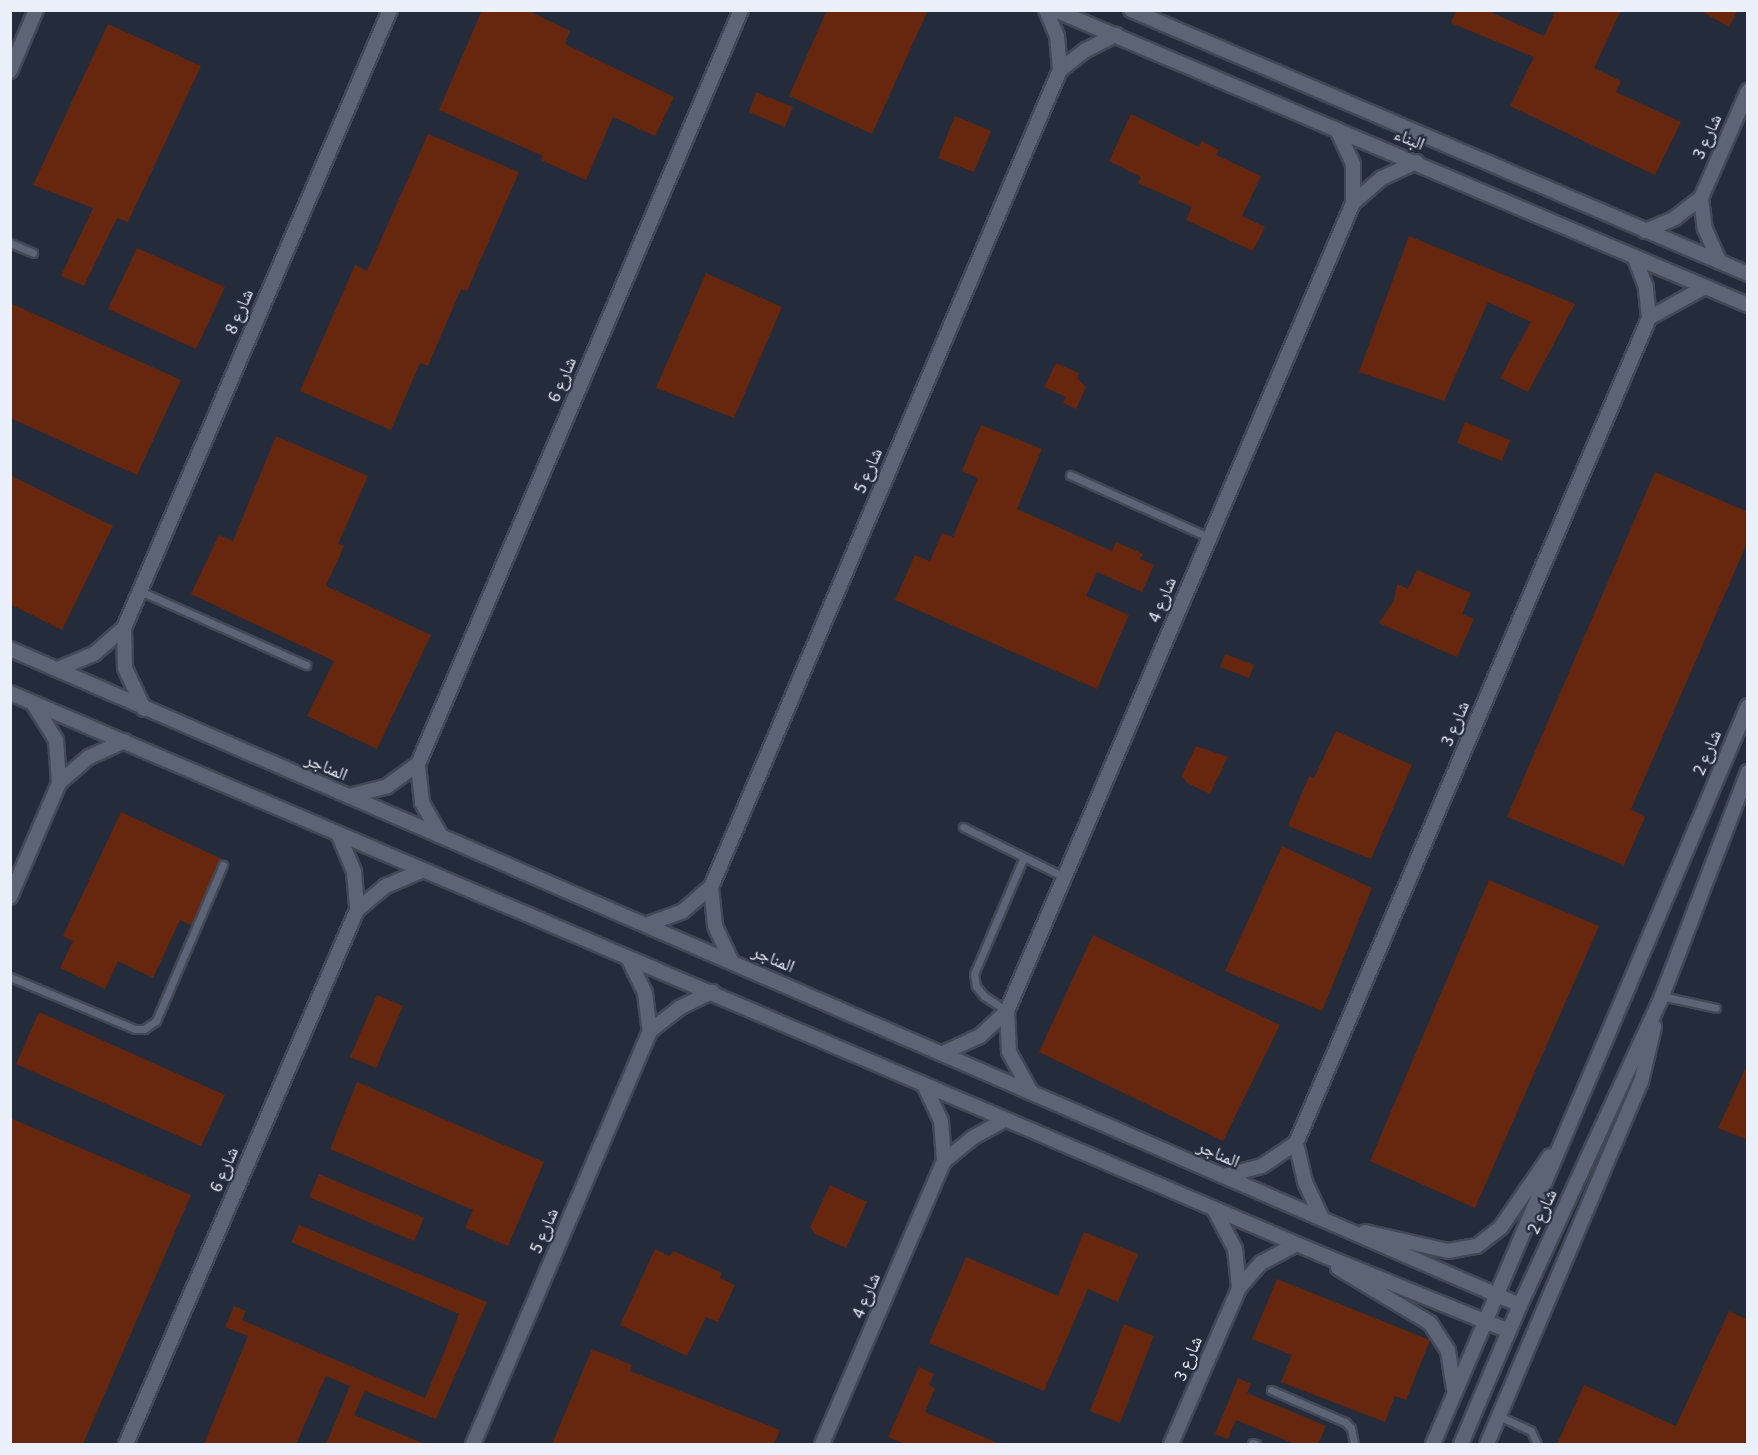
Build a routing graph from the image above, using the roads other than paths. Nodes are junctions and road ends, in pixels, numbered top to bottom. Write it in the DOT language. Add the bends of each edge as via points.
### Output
graph roads {
  1 [pos="36,10"];
  2 [pos="390,10"];
  3 [pos="741,10"];
  4 [pos="1046,10"];
  5 [pos="1055,10"];
  6 [pos="1131,11"];
  7 [pos="1116,35"];
  8 [pos="1060,70"];
  9 [pos="10,71"];
  10 [pos="1748,91"];
  11 [pos="1337,130"];
  12 [pos="1416,162"];
  13 [pos="1701,198"];
  14 [pos="1353,203"];
  15 [pos="1645,231"];
  16 [pos="10,243"];
  17 [pos="33,252"];
  18 [pos="1635,259"];
  19 [pos="1720,262"];
  20 [pos="1748,274"];
  21 [pos="1705,286"];
  22 [pos="1748,305"];
  23 [pos="1649,318"];
  24 [pos="1070,475"];
  25 [pos="1210,537"];
  26 [pos="140,591"];
  27 [pos="124,628"];
  28 [pos="10,649"];
  29 [pos="306,665"];
  30 [pos="58,669"];
  31 [pos="10,693"];
  32 [pos="33,703"];
  33 [pos="1748,706"];
  34 [pos="144,709"];
  35 [pos="125,741"];
  36 [pos="418,764"];
  37 [pos="1748,772"];
  38 [pos="59,783"];
  39 [pos="346,796"];
  40 [pos="963,827"];
  41 [pos="339,836"];
  42 [pos="443,838"];
  43 [pos="1024,857"];
  44 [pos="223,865"];
  45 [pos="421,871"];
  46 [pos="1064,877"];
  47 [pos="711,887"];
  48 [pos="10,897"];
  49 [pos="357,910"];
  50 [pos="648,924"];
  51 [pos="628,958"];
  52 [pos="732,962"];
  53 [pos="10,977"];
  54 [pos="712,992"];
  55 [pos="1662,996"];
  56 [pos="1716,1008"];
  57 [pos="1006,1011"];
  58 [pos="650,1031"];
  59 [pos="943,1053"];
  60 [pos="924,1085"];
  61 [pos="1031,1092"];
  62 [pos="1004,1120"];
  63 [pos="1296,1143"];
  64 [pos="1560,1146"];
  65 [pos="944,1161"];
  66 [pos="1222,1176"];
  67 [pos="1214,1209"];
  68 [pos="1322,1218"];
  69 [pos="1351,1230"];
  70 [pos="1296,1244"];
  71 [pos="1320,1254"];
  72 [pos="1239,1288"];
  73 [pos="1496,1295"];
  74 [pos="1520,1305"];
  75 [pos="1485,1321"];
  76 [pos="1509,1331"];
  77 [pos="1271,1390"];
  78 [pos="1455,1393"];
  79 [pos="1499,1416"];
  80 [pos="126,1444"];
  81 [pos="473,1444"];
  82 [pos="822,1444"];
  83 [pos="1171,1444"];
  84 [pos="1354,1444"];
  85 [pos="1433,1444"];
  86 [pos="1461,1444"];
  87 [pos="1487,1444"];
  88 [pos="1537,1444"];
  1 -- 9 [label="street"];
  2 -- 26 [label="street, شارع 8"];
  3 -- 36 [label="street, شارع 6"];
  4 -- 8 [label="street, شارع 5" via="1057,36"];
  5 -- 7 [label="street, البناء"];
  6 -- 15 [label="street, البناء"];
  7 -- 8 [label="street, شارع 5" via="1086,50"];
  7 -- 11 [label="street, البناء"];
  8 -- 47 [label="street, شارع 5"];
  10 -- 13 [label="street, شارع 3"];
  11 -- 12 [label="street, البناء"];
  11 -- 14 [label="street, شارع 4" via="1353,164"];
  12 -- 14 [label="street, شارع 4" via="1382,178"];
  12 -- 18 [label="street, البناء"];
  13 -- 15 [label="street, شارع 3" via="1675,218"];
  13 -- 19 [label="street" via="1705,229"];
  14 -- 25 [label="street, شارع 4"];
  15 -- 19 [label="street, البناء"];
  16 -- 17 [label="lane"];
  18 -- 21 [label="street, البناء"];
  18 -- 23 [label="street, شارع 3" via="1646,287"];
  19 -- 20 [label="street, البناء"];
  21 -- 22 [label="street, البناء"];
  21 -- 23 [label="street"];
  23 -- 63 [label="street, شارع 3"];
  24 -- 25 [label="lane"];
  25 -- 46 [label="street, شارع 4"];
  26 -- 27 [label="street, شارع 8"];
  26 -- 29 [label="lane"];
  27 -- 30 [label="street, شارع 8" via="94,654"];
  27 -- 34 [label="street, شارع 8" via="125,668"];
  28 -- 30 [label="street, المناجر"];
  30 -- 34 [label="street, المناجر"];
  31 -- 32 [label="street"];
  32 -- 35 [label="street"];
  32 -- 38 [label="street" via="56,740"];
  33 -- 64 [label="street, شارع 2"];
  34 -- 39 [label="street, المناجر"];
  35 -- 38 [label="street" via="89,757"];
  35 -- 41 [label="street"];
  36 -- 39 [label="street" via="386,787"];
  36 -- 42 [label="street, شارع 6" via="422,804"];
  37 -- 55 [label="street, شارع 2"];
  38 -- 48 [label="street"];
  39 -- 42 [label="street, المناجر"];
  40 -- 43 [label="lane"];
  41 -- 45 [label="street"];
  41 -- 49 [label="street, شارع 6" via="354,872"];
  42 -- 50 [label="street, المناجر"];
  43 -- 46 [label="lane"];
  43 -- 57 [label="lane" via="974,974 976,986 984,996"];
  44 -- 53 [label="lane" via="156,1021 144,1029 135,1029"];
  45 -- 49 [label="street, شارع 6" via="386,886"];
  45 -- 51 [label="street"];
  46 -- 57 [label="street, شارع 4"];
  47 -- 50 [label="street, شارع 5" via="683,912"];
  47 -- 52 [label="street, شارع 5" via="715,926"];
  49 -- 80 [label="street, شارع 6"];
  50 -- 52 [label="street, المناجر"];
  51 -- 54 [label="street"];
  51 -- 58 [label="street" via="645,993"];
  52 -- 59 [label="street, المناجر"];
  54 -- 58 [label="street, شارع 5" via="679,1008"];
  54 -- 60 [label="street"];
  55 -- 56 [label="lane"];
  55 -- 74 [label="street, شارع 2"];
  55 -- 79 [label="street, شارع 2" via="1641,1082"];
  57 -- 59 [label="street, شارع 4" via="980,1036"];
  57 -- 61 [label="street, شارع 4" via="1010,1052"];
  58 -- 81 [label="street, شارع 5"];
  59 -- 61 [label="street, المناجر"];
  60 -- 62 [label="street"];
  60 -- 65 [label="street, شارع 4" via="941,1121"];
  61 -- 66 [label="street, المناجر"];
  62 -- 65 [label="street, شارع 4" via="972,1138"];
  62 -- 67 [label="street"];
  63 -- 66 [label="street" via="1262,1166"];
  63 -- 68 [label="street" via="1305,1182"];
  64 -- 69 [label="street, شارع 2" via="1501,1227 1477,1246 1448,1251 1392,1235"];
  64 -- 73 [label="street, شارع 2"];
  65 -- 82 [label="street, شارع 4"];
  66 -- 68 [label="street, المناجر"];
  67 -- 70 [label="street"];
  67 -- 72 [label="street, شارع 3" via="1235,1249"];
  68 -- 69 [label="street, المناجر"];
  69 -- 73 [label="street, المناجر"];
  70 -- 71 [label="street"];
  70 -- 72 [label="street, شارع 3" via="1261,1263"];
  71 -- 75 [label="street"];
  71 -- 78 [label="street" via="1367,1289 1430,1323 1448,1351"];
  72 -- 83 [label="street, شارع 3"];
  73 -- 74 [label="street, المناجر"];
  73 -- 75 [label="street, شارع 2"];
  74 -- 76 [label="street, شارع 2"];
  75 -- 76 [label="street"];
  75 -- 78 [label="street, شارع 2"];
  76 -- 86 [label="street, شارع 2"];
  77 -- 84 [label="lane" via="1345,1422 1351,1428"];
  78 -- 85 [label="street, شارع 2"];
  79 -- 87 [label="street, شارع 2"];
  79 -- 88 [label="lane" via="1531,1431"];
}
